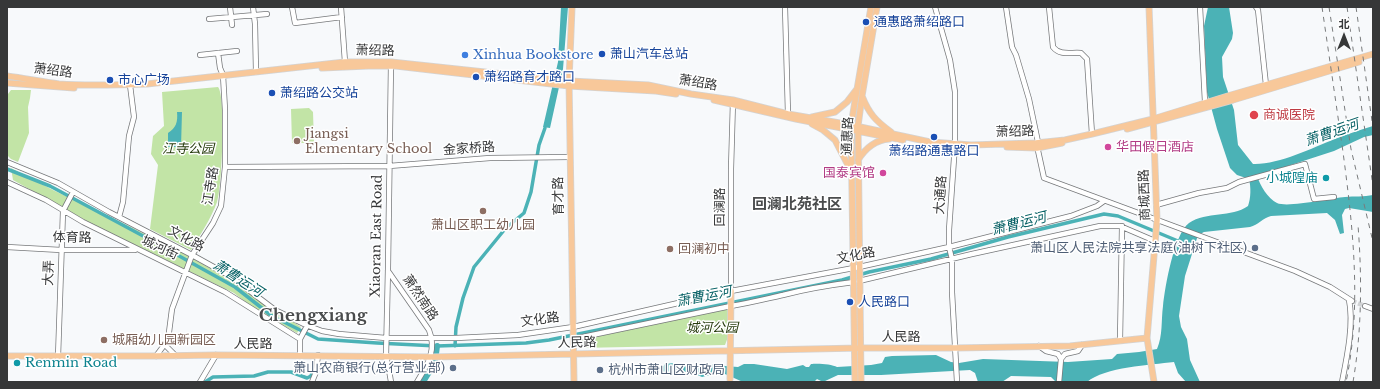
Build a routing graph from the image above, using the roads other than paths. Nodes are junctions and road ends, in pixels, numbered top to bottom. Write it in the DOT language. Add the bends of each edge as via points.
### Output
graph roads {
  1 [pos="230,7"];
  2 [pos="253,7"];
  3 [pos="292,7"];
  4 [pos="340,7"];
  5 [pos="785,7"];
  6 [pos="871,7"];
  7 [pos="877,7"];
  8 [pos="934,7"];
  9 [pos="1006,7"];
  10 [pos="1049,7"];
  11 [pos="1149,7"];
  12 [pos="1200,7"];
  13 [pos="1256,7"];
  14 [pos="572,8"];
  15 [pos="267,14"];
  16 [pos="254,15"];
  17 [pos="232,17"];
  18 [pos="209,18"];
  19 [pos="342,18"];
  20 [pos="232,25"];
  21 [pos="237,51"];
  22 [pos="218,54"];
  23 [pos="1373,54"];
  24 [pos="200,55"];
  25 [pos="1373,58"];
  26 [pos="345,62"];
  27 [pos="391,64"];
  28 [pos="256,72"];
  29 [pos="7,76"];
  30 [pos="223,77"];
  31 [pos="7,83"];
  32 [pos="569,84"];
  33 [pos="1266,85"];
  34 [pos="130,87"];
  35 [pos="858,87"];
  36 [pos="862,96"];
  37 [pos="1232,97"];
  38 [pos="733,102"];
  39 [pos="1206,105"];
  40 [pos="788,114"];
  41 [pos="807,119"];
  42 [pos="1153,121"];
  43 [pos="851,128"];
  44 [pos="858,129"];
  45 [pos="1092,134"];
  46 [pos="893,136"];
  47 [pos="1037,144"];
  48 [pos="955,146"];
  49 [pos="570,157"];
  50 [pos="858,160"];
  51 [pos="7,162"];
  52 [pos="389,166"];
  53 [pos="226,167"];
  54 [pos="852,173"];
  55 [pos="7,182"];
  56 [pos="73,192"];
  57 [pos="1334,197"];
  58 [pos="1104,201"];
  59 [pos="1156,205"];
  60 [pos="65,209"];
  61 [pos="119,217"];
  62 [pos="1157,220"];
  63 [pos="1122,226"];
  64 [pos="1156,241"];
  65 [pos="7,247"];
  66 [pos="949,247"];
  67 [pos="61,250"];
  68 [pos="137,250"];
  69 [pos="192,255"];
  70 [pos="952,259"];
  71 [pos="856,267"];
  72 [pos="388,271"];
  73 [pos="185,275"];
  74 [pos="856,281"];
  75 [pos="731,291"];
  76 [pos="731,306"];
  77 [pos="1365,306"];
  78 [pos="1373,309"];
  79 [pos="307,326"];
  80 [pos="573,327"];
  81 [pos="1147,338"];
  82 [pos="300,339"];
  83 [pos="386,339"];
  84 [pos="432,339"];
  85 [pos="573,339"];
  86 [pos="1120,340"];
  87 [pos="1082,344"];
  88 [pos="165,345"];
  89 [pos="1039,346"];
  90 [pos="955,348"];
  91 [pos="857,349"];
  92 [pos="731,351"];
  93 [pos="216,354"];
  94 [pos="573,354"];
  95 [pos="300,355"];
  96 [pos="318,355"];
  97 [pos="7,356"];
  98 [pos="58,356"];
  99 [pos="156,356"];
  100 [pos="176,356"];
  101 [pos="386,357"];
  102 [pos="431,357"];
  103 [pos="1061,358"];
  104 [pos="730,380"];
  105 [pos="858,380"];
  106 [pos="200,382"];
  107 [pos="312,382"];
  108 [pos="391,382"];
  109 [pos="417,382"];
  110 [pos="574,382"];
  111 [pos="957,382"];
  112 [pos="1059,382"];
  113 [pos="1154,382"];
  114 [pos="1342,382"];
  1 -- 17 [label="street"];
  2 -- 16 [label="street"];
  3 -- 19 [label="street" via="295,23"];
  4 -- 19 [label="street"];
  5 -- 40 [label="street"];
  6 -- 35 [label="main road"];
  7 -- 36 [label="main road, 通惠路"];
  8 -- 48 [label="street, 大通路" via="950,60 955,92"];
  9 -- 47 [label="street" via="1012,47 1028,99"];
  10 -- 45 [label="street" via="1053,47 1063,53 1081,53 1087,59"];
  11 -- 42 [label="main road, 商城西路"];
  12 -- 39 [label="street"];
  13 -- 33 [label="street"];
  14 -- 32 [label="main road, 育才路"];
  15 -- 16 [label="street"];
  16 -- 17 [label="street"];
  16 -- 28 [label="street"];
  17 -- 18 [label="street"];
  17 -- 20 [label="street"];
  19 -- 26 [label="street"];
  21 -- 22 [label="street"];
  22 -- 24 [label="street"];
  22 -- 30 [label="street, 江寺路"];
  23 -- 33 [label="main road, 萧绍路"];
  25 -- 37 [label="main road"];
  26 -- 27 [label="main road, 萧绍路"];
  26 -- 28 [label="main road, 萧绍路"];
  27 -- 30 [label="main road"];
  27 -- 32 [label="main road, 萧绍路"];
  27 -- 52 [label="street, Xiaoran East Road"];
  28 -- 30 [label="main road, 萧绍路"];
  29 -- 34 [label="main road, 萧绍路" via="59,84"];
  30 -- 34 [label="main road, 萧绍路"];
  30 -- 53 [label="street, 江寺路"];
  31 -- 34 [label="main road" via="66,88"];
  32 -- 38 [label="main road, 萧绍路"];
  32 -- 49 [label="main road, 育才路"];
  33 -- 37 [label="main road, 萧绍路"];
  34 -- 61 [label="street" via="134,117 129,136 124,202"];
  35 -- 41 [label="main road" via="847,102 835,112"];
  35 -- 43 [label="main road"];
  36 -- 44 [label="main road, 通惠路"];
  36 -- 46 [label="main road" via="868,110"];
  37 -- 39 [label="main road, 萧绍路"];
  38 -- 40 [label="main road, 萧绍路"];
  38 -- 41 [label="main road"];
  38 -- 75 [label="street, 回澜路"];
  39 -- 42 [label="main road, 萧绍路"];
  40 -- 41 [label="main road, 萧绍路"];
  41 -- 43 [label="main road, 萧绍路"];
  41 -- 54 [label="main road" via="835,140"];
  42 -- 45 [label="main road, 萧绍路"];
  42 -- 47 [label="main road" via="1092,138"];
  42 -- 59 [label="main road, 商城西路"];
  43 -- 44 [label="main road, 萧绍路"];
  43 -- 54 [label="main road"];
  44 -- 46 [label="main road, 萧绍路"];
  44 -- 50 [label="main road, 通惠路"];
  45 -- 47 [label="main road, 萧绍路"];
  46 -- 48 [label="main road, 萧绍路" via="938,146"];
  46 -- 50 [label="main road" via="872,145"];
  47 -- 48 [label="main road, 萧绍路"];
  47 -- 58 [label="street" via="1044,178"];
  48 -- 66 [label="street, 大通路"];
  49 -- 52 [label="street, 金家桥路" via="490,158"];
  49 -- 80 [label="main road, 育才路"];
  50 -- 71 [label="main road, 通惠路"];
  51 -- 56 [label="street, 文化路"];
  52 -- 53 [label="street, 金家桥路"];
  52 -- 72 [label="street, Xiaoran East Road"];
  53 -- 69 [label="street, 江寺路" via="221,206"];
  54 -- 71 [label="main road"];
  55 -- 60 [label="street, 城河街"];
  56 -- 60 [label="street, 大弄"];
  56 -- 61 [label="street, 文化路"];
  57 -- 59 [label="street" via="1314,199 1305,164 1246,180 1227,188"];
  58 -- 62 [label="street"];
  58 -- 66 [label="street, 文化路" via="1071,216"];
  59 -- 62 [label="main road, 商城西路"];
  60 -- 67 [label="street, 大弄"];
  60 -- 68 [label="street, 城河街" via="83,222"];
  61 -- 69 [label="street, 文化路"];
  62 -- 64 [label="main road, 商城西路"];
  62 -- 114 [label="street" via="1294,271 1330,287 1350,300 1349,338"];
  63 -- 64 [label="street"];
  63 -- 70 [label="street" via="1100,226"];
  63 -- 86 [label="street"];
  64 -- 81 [label="main road, 商城西路"];
  65 -- 67 [label="street, 体育路"];
  66 -- 70 [label="street, 大通路"];
  66 -- 71 [label="street, 文化路"];
  67 -- 68 [label="street, 体育路"];
  67 -- 98 [label="street, 大弄"];
  68 -- 73 [label="street, 城河街"];
  69 -- 73 [label="street, 江寺路"];
  69 -- 79 [label="street, 文化路" via="230,276 275,310"];
  70 -- 74 [label="street"];
  70 -- 90 [label="street"];
  71 -- 74 [label="main road"];
  71 -- 75 [label="street, 文化路"];
  72 -- 83 [label="street, Xiaoran East Road"];
  72 -- 84 [label="street, 萧然南路" via="429,330"];
  73 -- 82 [label="street, 城河街" via="225,292"];
  73 -- 88 [label="street, 江寺路" via="172,309"];
  74 -- 76 [label="street"];
  74 -- 91 [label="main road"];
  75 -- 76 [label="main road, 回澜路"];
  75 -- 80 [label="street, 文化路"];
  76 -- 85 [label="street"];
  76 -- 92 [label="main road, 回澜路"];
  77 -- 78 [label="street"];
  79 -- 82 [label="street"];
  79 -- 83 [label="street, 文化路" via="339,334"];
  80 -- 84 [label="street, 文化路" via="518,335"];
  80 -- 85 [label="main road, 育才路"];
  81 -- 86 [label="main road, 人民路"];
  81 -- 113 [label="main road, 商城西路"];
  82 -- 95 [label="street"];
  83 -- 84 [label="street, 文化路"];
  83 -- 101 [label="street, Xiaoran East Road"];
  84 -- 102 [label="street, 萧然南路"];
  85 -- 94 [label="main road, 育才路"];
  86 -- 87 [label="main road, 人民路"];
  87 -- 89 [label="main road, 人民路"];
  87 -- 103 [label="street" via="1078,351 1065,354"];
  88 -- 99 [label="street, 江寺路"];
  88 -- 100 [label="street"];
  89 -- 90 [label="main road, 人民路"];
  89 -- 103 [label="street" via="1058,354"];
  90 -- 91 [label="main road, 人民路"];
  90 -- 111 [label="street"];
  91 -- 92 [label="main road, 人民路"];
  91 -- 105 [label="main road"];
  92 -- 94 [label="main road, 人民路"];
  92 -- 104 [label="main road, 回澜路"];
  93 -- 95 [label="main road, 人民路"];
  93 -- 100 [label="main road, 人民路"];
  93 -- 106 [label="street"];
  94 -- 102 [label="main road, 人民路"];
  94 -- 110 [label="main road, 育才路"];
  95 -- 96 [label="main road, 人民路"];
  96 -- 101 [label="main road, 人民路"];
  96 -- 107 [label="street"];
  97 -- 98 [label="main road, 人民路"];
  98 -- 99 [label="main road, 人民路"];
  99 -- 100 [label="main road, 人民路"];
  101 -- 102 [label="main road, 人民路"];
  101 -- 108 [label="street, Xiaoran East Road"];
  102 -- 109 [label="street, 萧然南路"];
  103 -- 112 [label="street"];
}
